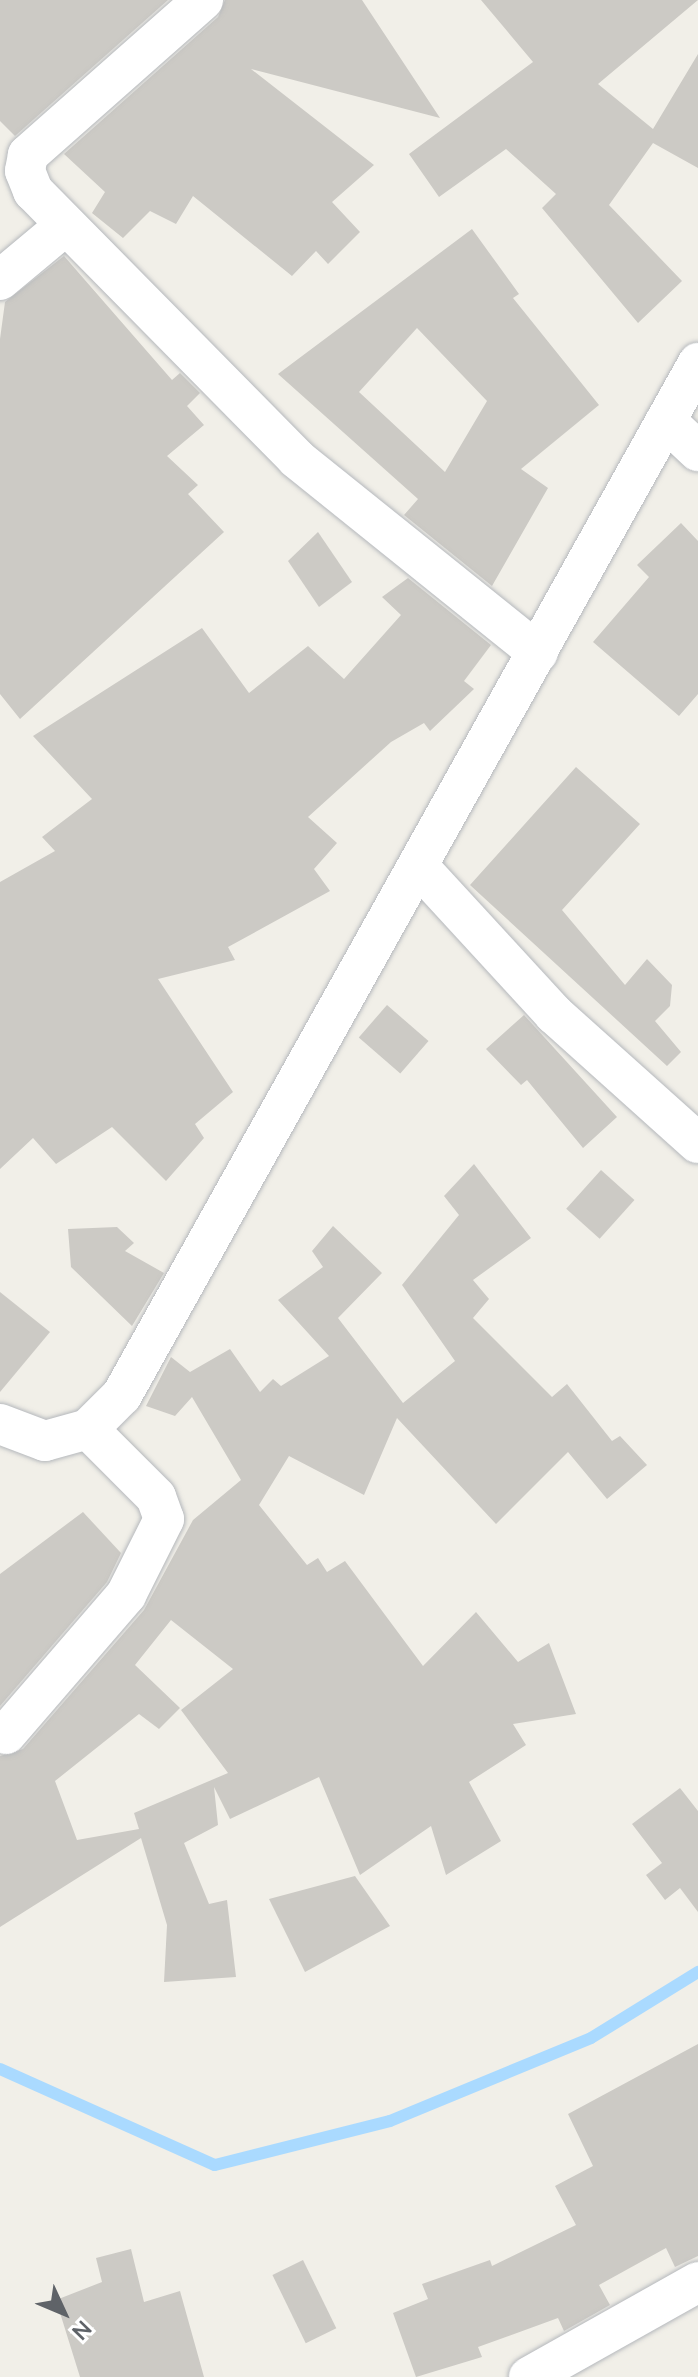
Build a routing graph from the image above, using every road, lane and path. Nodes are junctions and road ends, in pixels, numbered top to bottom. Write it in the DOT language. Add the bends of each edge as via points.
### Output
graph roads {
  1 [pos="203,0"];
  2 [pos="66,225"];
  3 [pos="0,280"];
  4 [pos="698,363"];
  5 [pos="666,421"];
  6 [pos="698,451"];
  7 [pos="538,653"];
  8 [pos="419,867"];
  9 [pos="698,1143"];
  10 [pos="0,1424"];
  11 [pos="88,1429"];
  12 [pos="6,1734"];
  13 [pos="698,2282"];
  14 [pos="529,2377"];
  1 -- 2 [label="street" via="28,155 25,171 33,191"];
  2 -- 3 [label="street"];
  2 -- 7 [label="street" via="297,459"];
  4 -- 5 [label="street"];
  5 -- 6 [label="street"];
  5 -- 7 [label="street"];
  7 -- 8 [label="street"];
  8 -- 9 [label="street" via="554,1014"];
  8 -- 11 [label="street" via="122,1395"];
  10 -- 11 [label="street" via="45,1441"];
  11 -- 12 [label="street" via="156,1497 164,1519 126,1595"];
  13 -- 14 [label="street"];
}
